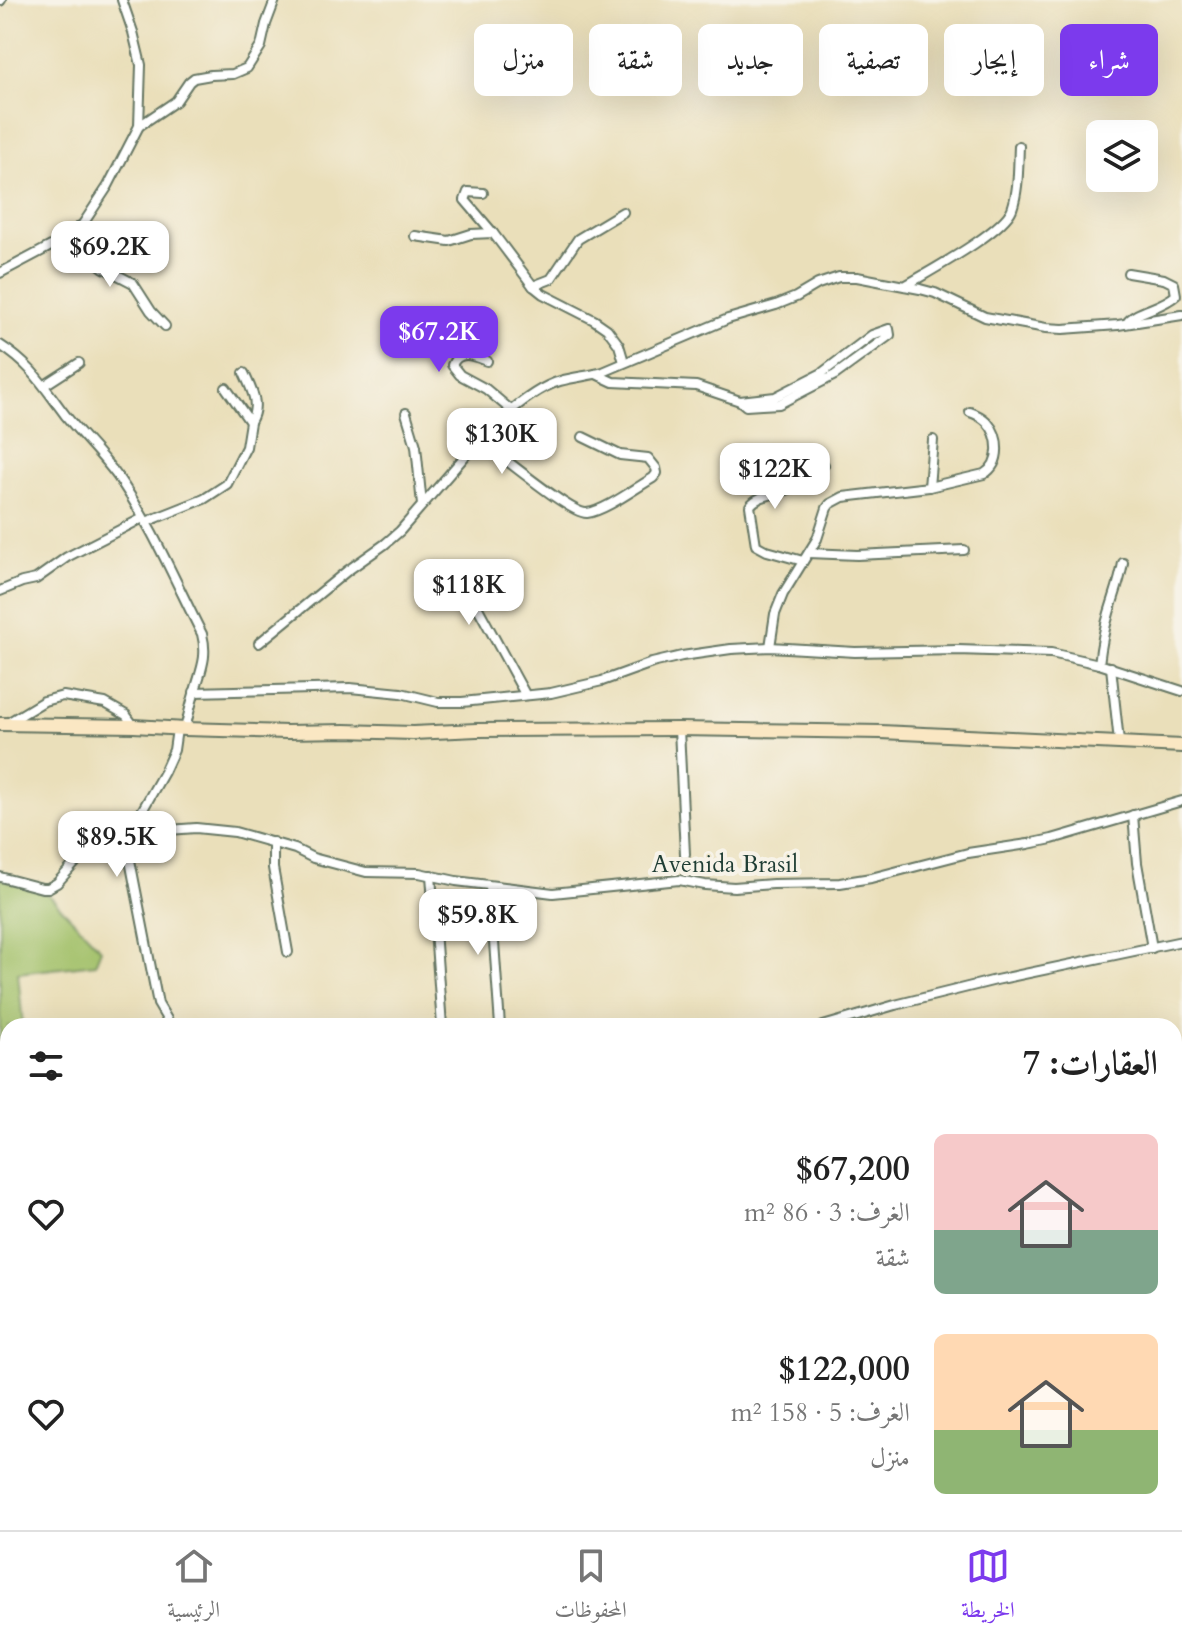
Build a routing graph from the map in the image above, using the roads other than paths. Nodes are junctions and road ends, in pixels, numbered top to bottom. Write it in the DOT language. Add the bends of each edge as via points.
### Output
graph roads {
  1 [pos="122,0"];
  2 [pos="275,0"];
  3 [pos="139,126"];
  4 [pos="1019,146"];
  5 [pos="483,193"];
  6 [pos="623,212"];
  7 [pos="493,233"];
  8 [pos="415,236"];
  9 [pos="66,238"];
  10 [pos="0,273"];
  11 [pos="1128,273"];
  12 [pos="533,286"];
  13 [pos="904,286"];
  14 [pos="1182,315"];
  15 [pos="1127,323"];
  16 [pos="165,326"];
  17 [pos="0,345"];
  18 [pos="487,361"];
  19 [pos="624,362"];
  20 [pos="79,363"];
  21 [pos="244,373"];
  22 [pos="595,374"];
  23 [pos="45,385"];
  24 [pos="226,388"];
  25 [pos="740,401"];
  26 [pos="512,411"];
  27 [pos="970,412"];
  28 [pos="406,413"];
  29 [pos="250,422"];
  30 [pos="583,437"];
  31 [pos="479,440"];
  32 [pos="933,440"];
  33 [pos="824,465"];
  34 [pos="929,487"];
  35 [pos="422,505"];
  36 [pos="145,520"];
  37 [pos="964,550"];
  38 [pos="806,557"];
  39 [pos="1123,563"];
  40 [pos="478,566"];
  41 [pos="0,591"];
  42 [pos="259,643"];
  43 [pos="770,647"];
  44 [pos="1099,664"];
  45 [pos="1111,667"];
  46 [pos="1182,691"];
  47 [pos="194,692"];
  48 [pos="525,694"];
  49 [pos="3,724"];
  50 [pos="134,726"];
  51 [pos="181,729"];
  52 [pos="679,729"];
  53 [pos="1119,742"];
  54 [pos="1182,746"];
  55 [pos="1182,801"];
  56 [pos="1133,815"];
  57 [pos="129,834"];
  58 [pos="273,842"];
  59 [pos="685,854"];
  60 [pos="431,875"];
  61 [pos="0,877"];
  62 [pos="490,886"];
  63 [pos="1182,941"];
  64 [pos="1152,948"];
  65 [pos="288,952"];
  66 [pos="166,1018"];
  67 [pos="441,1018"];
  68 [pos="499,1018"];
  69 [pos="850,1018"];
  1 -- 3 [label="street" via="141,65"];
  2 -- 3 [label="street" via="261,46 247,68 194,78 176,101"];
  3 -- 9 [label="street" via="108,186 83,224"];
  4 -- 13 [label="street" via="1011,213 976,243"];
  5 -- 7 [label="street" via="468,192 465,200"];
  6 -- 12 [label="street" via="578,239 551,279"];
  7 -- 8 [label="street" via="449,241"];
  7 -- 12 [label="street"];
  9 -- 10 [label="street"];
  9 -- 16 [label="street" via="133,283"];
  11 -- 15 [label="street" via="1164,279 1174,284 1176,295"];
  12 -- 19 [label="street" via="607,329"];
  13 -- 15 [label="street" via="935,293 985,317 1035,326"];
  13 -- 19 [label="street" via="857,277 826,280 796,297"];
  14 -- 15 [label="street"];
  17 -- 23 [label="street"];
  18 -- 26 [label="street" via="463,355 452,365"];
  19 -- 22 [label="street"];
  20 -- 23 [label="street"];
  21 -- 29 [label="street" via="255,401"];
  22 -- 25 [label="street" via="613,382 696,386"];
  22 -- 26 [label="street" via="549,385"];
  23 -- 36 [label="street" via="119,478"];
  24 -- 29 [label="street"];
  25 -- 25 [label="street" via="746,406 779,404 835,375 890,335 889,329 775,397"];
  26 -- 31 [label="street"];
  27 -- 34 [label="street" via="994,433 995,463 984,474"];
  28 -- 35 [label="street" via="416,446"];
  29 -- 36 [label="street" via="246,447 227,484 204,499"];
  30 -- 31 [label="street" via="620,455 648,458 657,473 604,507 581,513"];
  31 -- 35 [label="street"];
  32 -- 34 [label="street"];
  33 -- 38 [label="street" via="793,487 758,497 750,506 756,545"];
  34 -- 38 [label="street" via="834,500"];
  35 -- 42 [label="street" via="385,544"];
  36 -- 41 [label="street" via="67,557 36,579"];
  36 -- 47 [label="street" via="206,647"];
  37 -- 38 [label="street"];
  38 -- 43 [label="street" via="775,614"];
  39 -- 44 [label="street"];
  40 -- 48 [label="street" via="466,586"];
  43 -- 44 [label="street" via="1022,651"];
  43 -- 48 [label="street" via="682,656 602,681"];
  44 -- 45 [label="street"];
  45 -- 46 [label="street"];
  45 -- 53 [label="street"];
  47 -- 48 [label="street" via="350,688 438,702"];
  47 -- 51 [label="street"];
  49 -- 50 [label="main road"];
  49 -- 50 [label="street" via="63,696 105,703"];
  50 -- 51 [label="main road"];
  51 -- 52 [label="main road"];
  51 -- 57 [label="street"];
  52 -- 53 [label="main road"];
  52 -- 59 [label="street"];
  53 -- 54 [label="main road"];
  55 -- 56 [label="street, Avenida Brasil"];
  56 -- 62 [label="street, Avenida Brasil" via="1028,844 840,883 734,887 679,880 553,893"];
  56 -- 64 [label="street"];
  57 -- 58 [label="street, Avenida Brasil" via="196,828"];
  57 -- 61 [label="street, Avenida Brasil" via="95,847 48,888"];
  57 -- 66 [label="street" via="158,1004"];
  58 -- 60 [label="street, Avenida Brasil" via="366,872"];
  58 -- 65 [label="street"];
  60 -- 62 [label="street, Avenida Brasil"];
  60 -- 67 [label="street"];
  62 -- 68 [label="street"];
  63 -- 64 [label="street"];
  64 -- 69 [label="street" via="996,980"];
}
